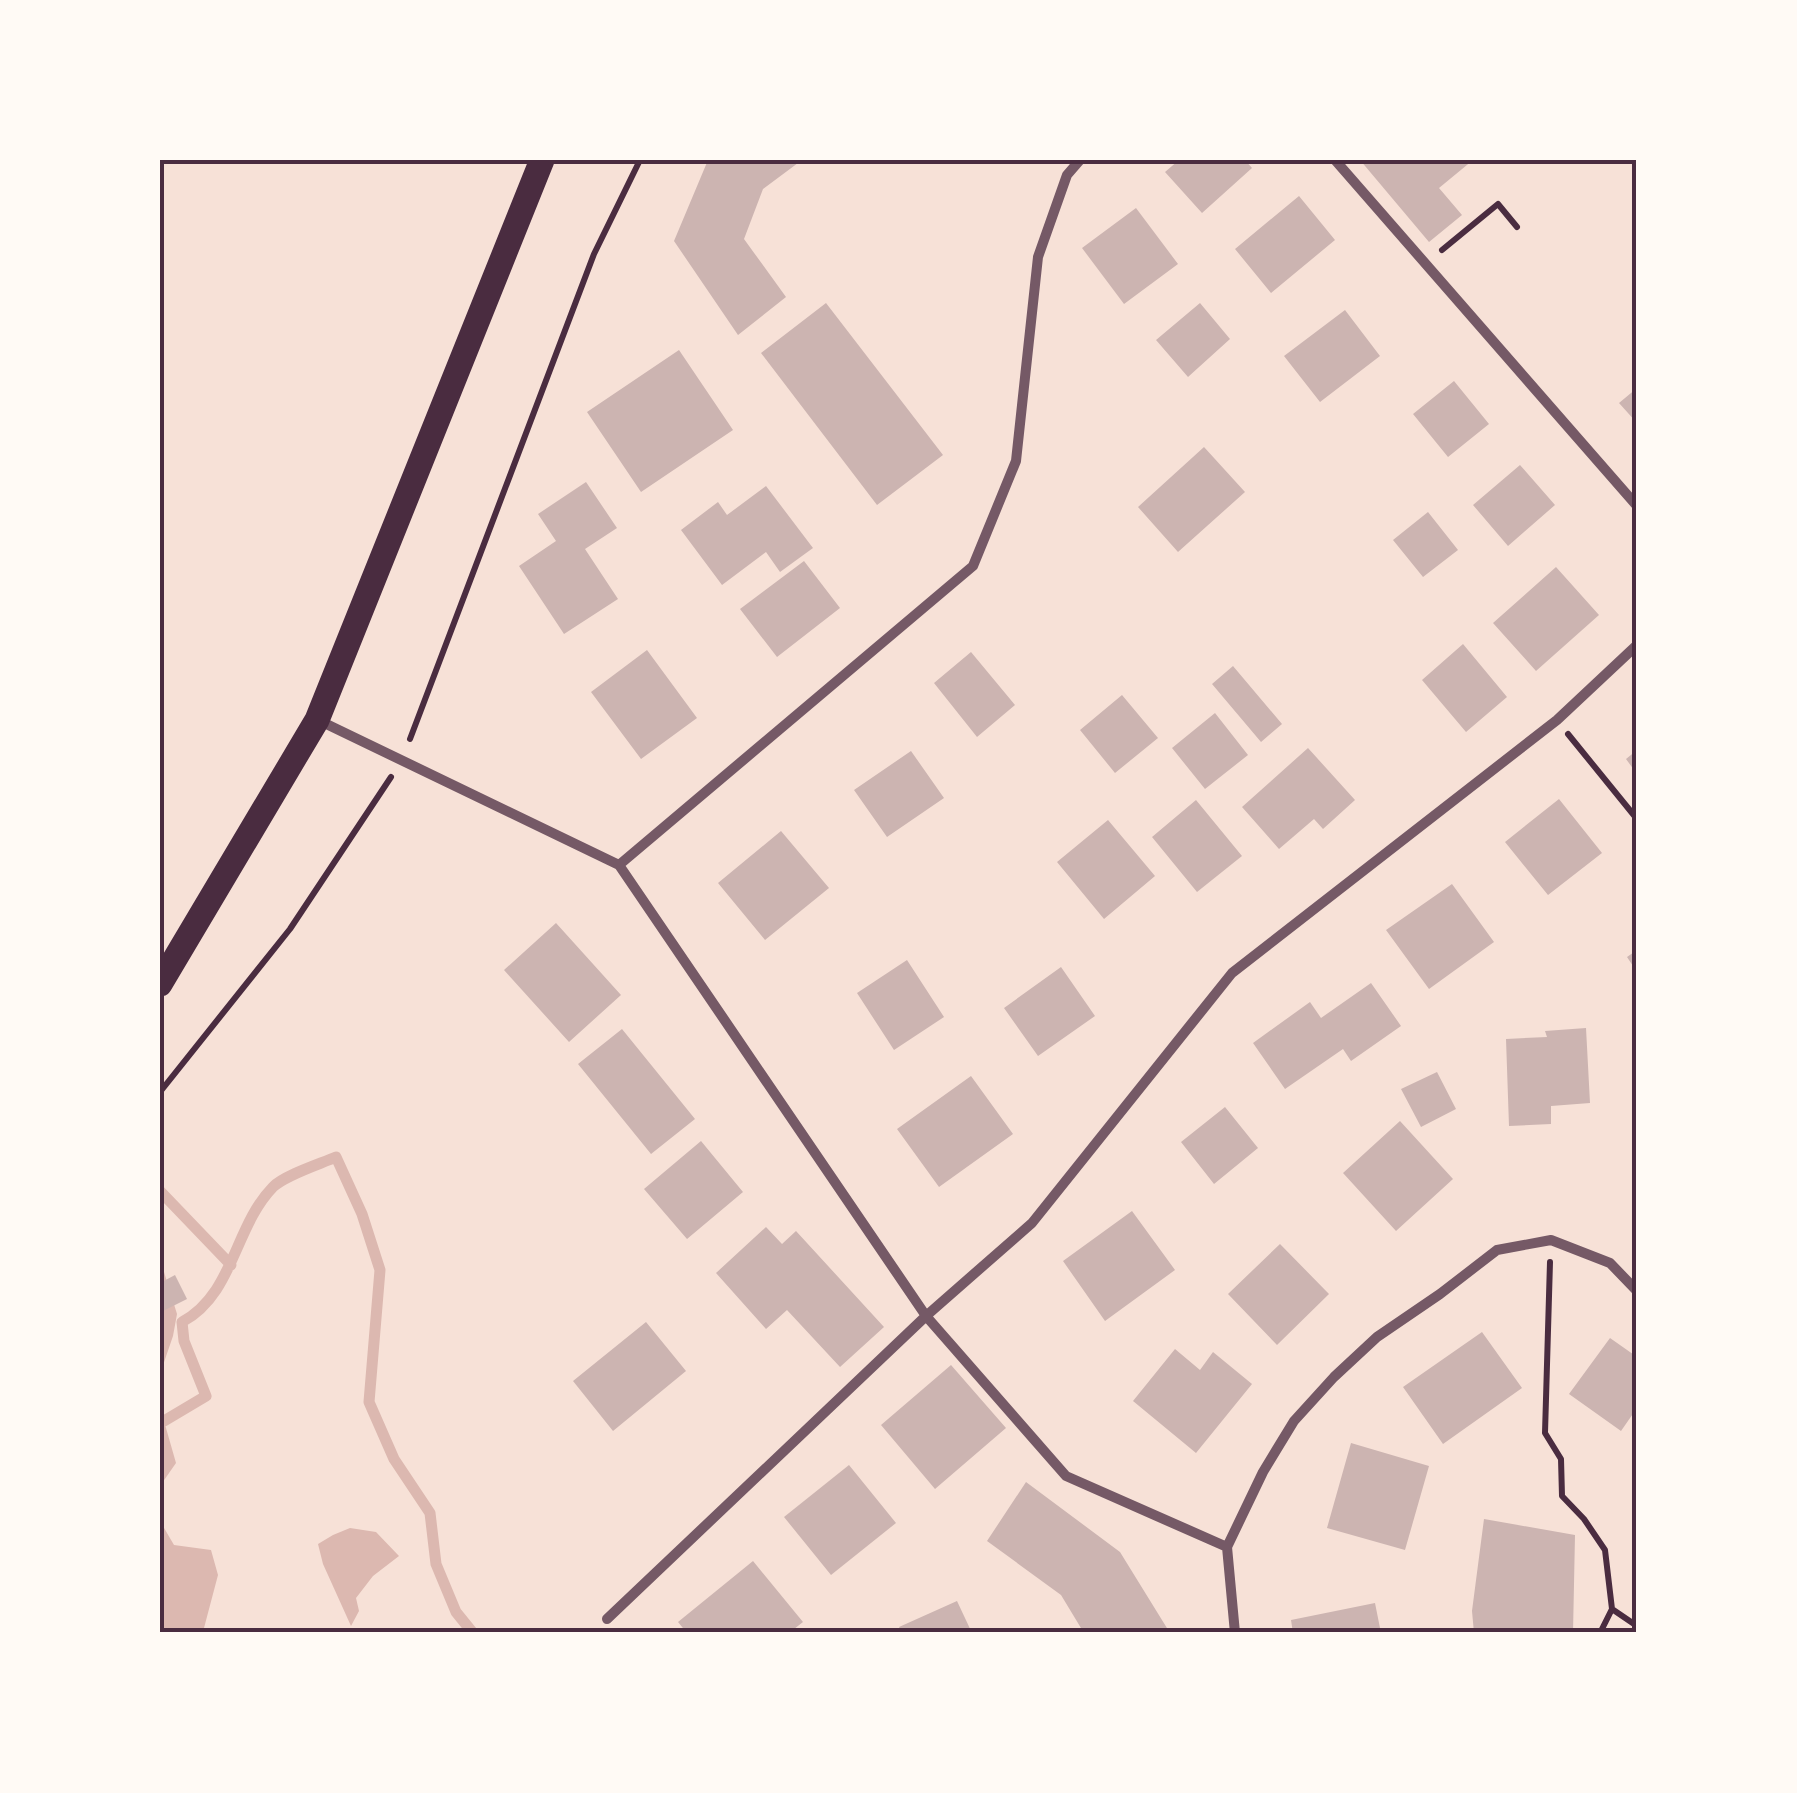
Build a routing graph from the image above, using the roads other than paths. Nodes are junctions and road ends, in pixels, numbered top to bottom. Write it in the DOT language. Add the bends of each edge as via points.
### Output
graph roads {
  1 [pos="542,160"];
  2 [pos="1080,160"];
  3 [pos="1335,160"];
  4 [pos="1637,506"];
  5 [pos="1637,645"];
  6 [pos="317,720"];
  7 [pos="619,865"];
  8 [pos="160,984"];
  9 [pos="1637,1291"];
  10 [pos="926,1316"];
  11 [pos="1227,1548"];
  12 [pos="607,1619"];
  13 [pos="1235,1633"];
  1 -- 6 [label="main road"];
  2 -- 7 [label="street" via="1067,176 1038,257 1016,462 974,566"];
  3 -- 4 [label="street"];
  5 -- 10 [label="street" via="1557,720 1232,973 1032,1223"];
  6 -- 7 [label="street"];
  6 -- 8 [label="main road"];
  7 -- 10 [label="street"];
  9 -- 11 [label="street" via="1610,1263 1551,1240 1497,1250 1377,1337 1294,1421"];
  10 -- 11 [label="street" via="1066,1476"];
  10 -- 12 [label="street"];
  11 -- 13 [label="street"];
}
